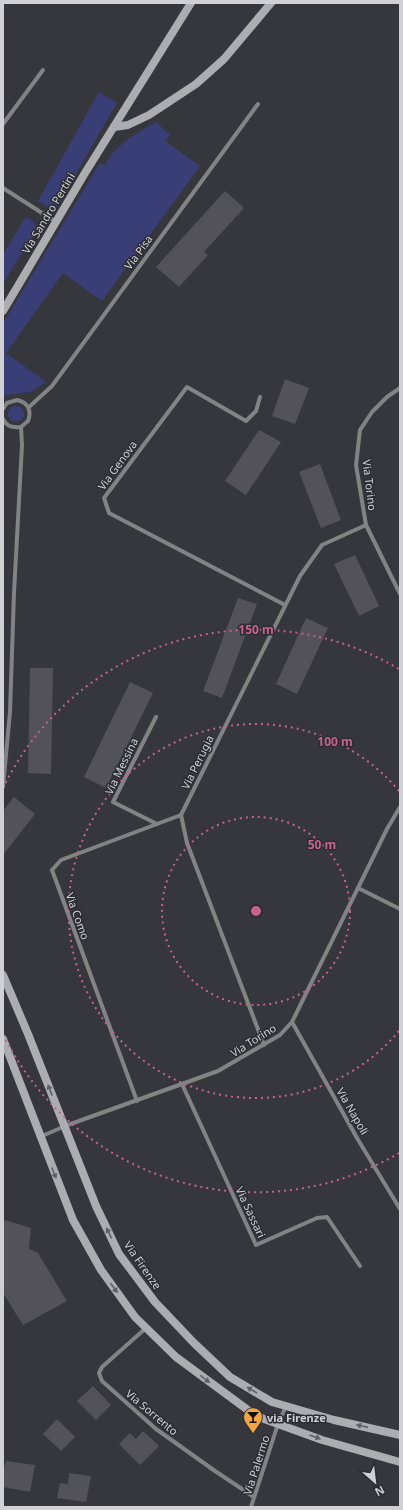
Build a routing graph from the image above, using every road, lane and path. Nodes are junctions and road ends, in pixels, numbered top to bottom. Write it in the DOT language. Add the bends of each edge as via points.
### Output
graph roads {
  1 [pos="191,3"];
  2 [pos="271,3"];
  3 [pos="43,70"];
  4 [pos="258,104"];
  5 [pos="3,124"];
  6 [pos="114,127"];
  7 [pos="3,188"];
  8 [pos="56,222"];
  9 [pos="3,311"];
  10 [pos="400,388"];
  11 [pos="260,397"];
  12 [pos="29,407"];
  13 [pos="3,409"];
  14 [pos="3,420"];
  15 [pos="21,427"];
  16 [pos="366,525"];
  17 [pos="400,594"];
  18 [pos="286,605"];
  19 [pos="156,717"];
  20 [pos="3,787"];
  21 [pos="400,806"];
  22 [pos="181,815"];
  23 [pos="156,824"];
  24 [pos="358,888"];
  25 [pos="400,909"];
  26 [pos="3,975"];
  27 [pos="292,1022"];
  28 [pos="3,1039"];
  29 [pos="264,1045"];
  30 [pos="182,1084"];
  31 [pos="137,1101"];
  32 [pos="65,1126"];
  33 [pos="40,1137"];
  34 [pos="400,1209"];
  35 [pos="360,1266"];
  36 [pos="146,1328"];
  37 [pos="287,1406"];
  38 [pos="278,1424"];
  39 [pos="400,1435"];
  40 [pos="400,1462"];
  41 [pos="254,1497"];
  42 [pos="251,1507"];
  1 -- 6 [label="street, Via Sandro Pertini"];
  2 -- 6 [label="street" via="224,59 196,84 149,115 128,125"];
  3 -- 5 [label="street"];
  4 -- 12 [label="street, Via Pisa" via="52,386"];
  6 -- 8 [label="street, Via Sandro Pertini"];
  7 -- 8 [label="street"];
  8 -- 9 [label="street, Via Sandro Pertini"];
  10 -- 16 [label="street, Via Torino" via="372,412 360,430 356,465"];
  11 -- 18 [label="street, Via Genova" via="256,411 246,421 187,387 104,498 109,513"];
  12 -- 13 [label="street" via="22,400 17,400 8,403"];
  12 -- 15 [label="street" via="28,421"];
  14 -- 15 [label="street" via="11,427"];
  15 -- 20 [label="street" via="10,712"];
  16 -- 17 [label="street, Via Torino"];
  16 -- 18 [label="street, Via Perugia" via="322,545 300,576"];
  18 -- 22 [label="street, Via Perugia"];
  19 -- 23 [label="street, Via Messina" via="113,802"];
  21 -- 24 [label="street, Via Torino"];
  22 -- 23 [label="street, Via Como"];
  22 -- 29 [label="street" via="187,843"];
  23 -- 31 [label="street, Via Como" via="61,860 52,870"];
  24 -- 25 [label="street"];
  24 -- 27 [label="street, Via Torino"];
  32 -- 26 [label="street, Via Firenze, one-way"];
  27 -- 29 [label="street, Via Torino" via="280,1035"];
  27 -- 34 [label="street, Via Napoli"];
  28 -- 33 [label="street"];
  29 -- 30 [label="street, Via Torino" via="218,1072"];
  30 -- 31 [label="street, Via Torino"];
  30 -- 35 [label="street, Via Sassari" via="256,1245 317,1218 327,1217"];
  31 -- 32 [label="street, Via Torino"];
  32 -- 33 [label="street, Via Torino"];
  37 -- 32 [label="street, Via Firenze, one-way" via="272,1402 230,1377 155,1302 120,1254 96,1206"];
  33 -- 36 [label="street, one-way" via="73,1220 101,1270"];
  36 -- 38 [label="street, one-way" via="176,1357 250,1412"];
  36 -- 41 [label="street, Via Sorrento" via="102,1367 99,1374 102,1381 156,1429"];
  37 -- 38 [label="street, Via Palermo"];
  39 -- 37 [label="street, Via Firenze, one-way"];
  38 -- 40 [label="street, one-way" via="322,1440"];
  38 -- 41 [label="street, Via Palermo"];
  41 -- 42 [label="street, Via Palermo"];
}
